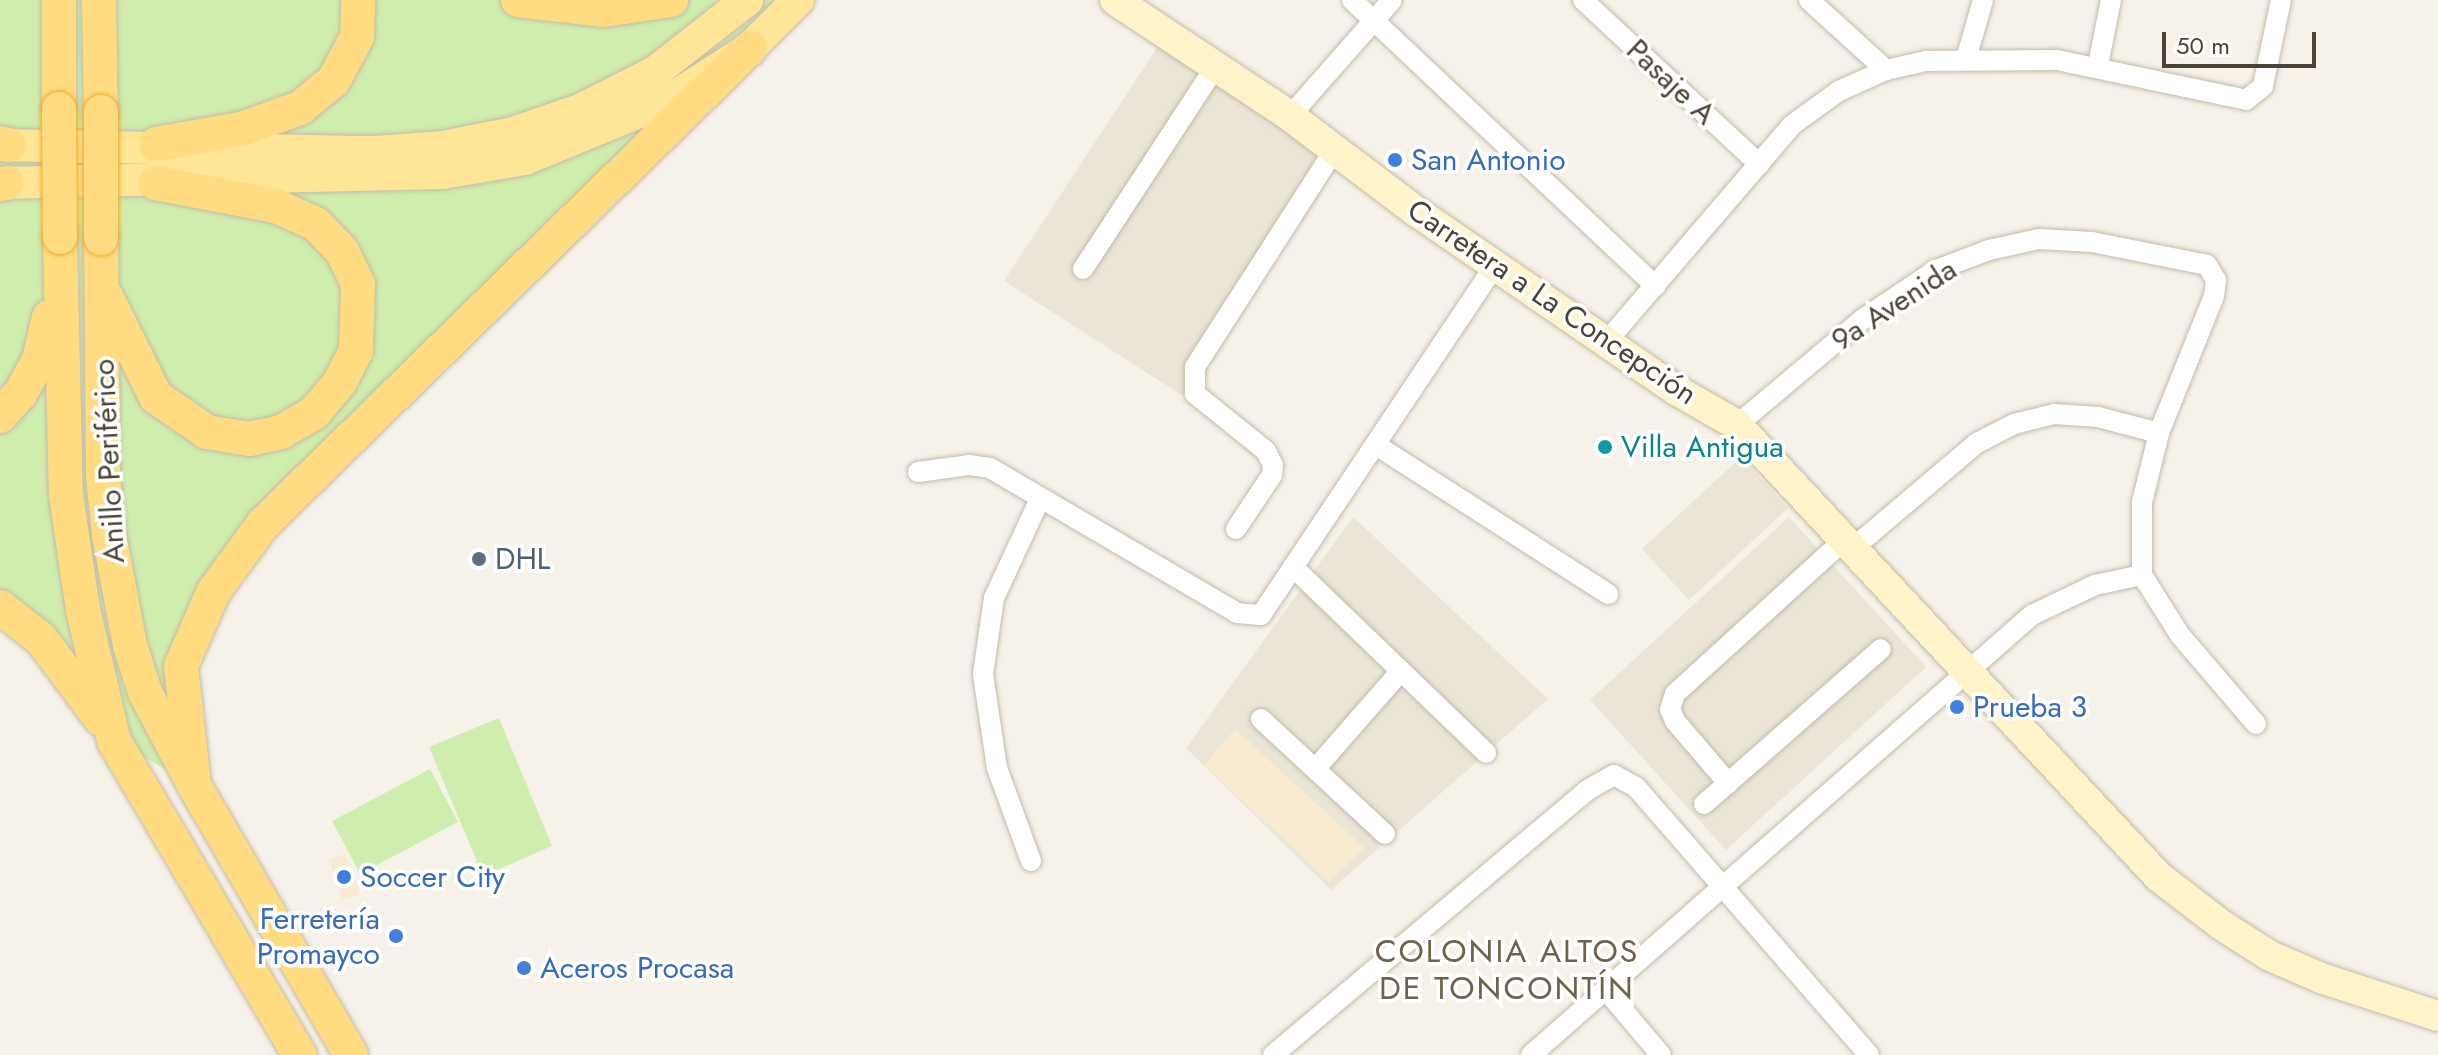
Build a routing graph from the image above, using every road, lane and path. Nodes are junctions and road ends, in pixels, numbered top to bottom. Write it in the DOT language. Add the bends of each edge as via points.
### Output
graph roads {
  1 [pos="38,0"];
  2 [pos="59,0"];
  3 [pos="99,0"];
  4 [pos="123,0"];
  5 [pos="358,0"];
  6 [pos="518,0"];
  7 [pos="671,0"];
  8 [pos="747,0"];
  9 [pos="798,0"];
  10 [pos="1115,0"];
  11 [pos="1352,0"];
  12 [pos="1392,0"];
  13 [pos="1583,0"];
  14 [pos="1809,0"];
  15 [pos="1983,0"];
  16 [pos="2111,0"];
  17 [pos="2281,0"];
  18 [pos="1373,19"];
  19 [pos="750,48"];
  20 [pos="1966,59"];
  21 [pos="2098,65"];
  22 [pos="1215,67"];
  23 [pos="1886,70"];
  24 [pos="101,78"];
  25 [pos="58,94"];
  26 [pos="1290,116"];
  27 [pos="156,144"];
  28 [pos="3,145"];
  29 [pos="1335,149"];
  30 [pos="1759,164"];
  31 [pos="2,183"];
  32 [pos="155,183"];
  33 [pos="60,254"];
  34 [pos="1495,265"];
  35 [pos="1083,269"];
  36 [pos="1656,286"];
  37 [pos="102,290"];
  38 [pos="1607,341"];
  39 [pos="0,416"];
  40 [pos="1737,425"];
  41 [pos="2159,433"];
  42 [pos="1376,445"];
  43 [pos="918,472"];
  44 [pos="1040,499"];
  45 [pos="1236,529"];
  46 [pos="1848,544"];
  47 [pos="1293,567"];
  48 [pos="2142,575"];
  49 [pos="1608,594"];
  50 [pos="0,607"];
  51 [pos="1881,649"];
  52 [pos="1401,671"];
  53 [pos="1968,676"];
  54 [pos="1261,719"];
  55 [pos="2256,724"];
  56 [pos="114,741"];
  57 [pos="1486,753"];
  58 [pos="1316,768"];
  59 [pos="1728,783"];
  60 [pos="194,785"];
  61 [pos="1704,804"];
  62 [pos="1385,834"];
  63 [pos="1031,861"];
  64 [pos="1723,887"];
  65 [pos="1606,990"];
  66 [pos="2438,1016"];
  67 [pos="300,1055"];
  68 [pos="351,1055"];
  69 [pos="1273,1055"];
  70 [pos="1531,1055"];
  71 [pos="1661,1055"];
  72 [pos="1869,1055"];
  1 -- 25 [label="highway"];
  2 -- 25 [label="highway, Anillo Periférico"];
  3 -- 24 [label="highway, Anillo Periférico"];
  4 -- 24 [label="highway"];
  5 -- 27 [label="highway" via="357,37 334,80 300,108 241,129"];
  6 -- 7 [label="highway" via="604,10"];
  8 -- 27 [label="main road" via="655,72 580,110 513,133 443,147 375,152"];
  9 -- 19 [label="main road"];
  10 -- 22 [label="main road, Carretera a La Concepción"];
  11 -- 18 [label="street"];
  12 -- 18 [label="street"];
  13 -- 30 [label="street, Pasaje A"];
  14 -- 23 [label="street"];
  15 -- 20 [label="street"];
  16 -- 21 [label="street"];
  17 -- 21 [label="street" via="2263,86 2256,97 2246,100"];
  18 -- 26 [label="street"];
  18 -- 36 [label="street"];
  19 -- 32 [label="main road" via="671,99 525,159 443,173"];
  19 -- 60 [label="highway" via="264,523 214,591 181,666"];
  20 -- 21 [label="street"];
  20 -- 23 [label="street"];
  22 -- 26 [label="main road, Carretera a La Concepción"];
  22 -- 35 [label="street"];
  23 -- 30 [label="street" via="1792,125"];
  24 -- 37 [label="highway, Anillo Periférico, bridge"];
  25 -- 33 [label="highway, Anillo Periférico, bridge"];
  26 -- 29 [label="main road, Carretera a La Concepción"];
  27 -- 28 [label="main road"];
  29 -- 34 [label="main road, Carretera a La Concepción"];
  29 -- 45 [label="street" via="1195,367 1195,394 1266,451 1273,465 1272,475"];
  30 -- 36 [label="street"];
  31 -- 32 [label="main road"];
  32 -- 37 [label="highway" via="276,206 316,224 342,251 358,284 356,351 340,382 314,413 281,432 249,439 207,432 156,397"];
  33 -- 39 [label="highway" via="39,360"];
  33 -- 56 [label="highway, Anillo Periférico" via="66,495 83,610"];
  34 -- 38 [label="main road, Carretera a La Concepción"];
  34 -- 42 [label="street"];
  36 -- 38 [label="street"];
  37 -- 60 [label="highway, Anillo Periférico" via="103,476 119,597 145,692"];
  38 -- 40 [label="main road, Carretera a La Concepción"];
  40 -- 41 [label="street, 9a Avenida" via="1863,319 1936,270 2039,239 2092,242 2196,260 2213,272 2214,296"];
  40 -- 46 [label="main road, Carretera a La Concepción"];
  41 -- 46 [label="street" via="2098,417 2054,414 2014,424 1977,443"];
  41 -- 48 [label="street" via="2142,502"];
  42 -- 47 [label="street"];
  42 -- 49 [label="street"];
  43 -- 44 [label="street" via="969,465 990,468"];
  44 -- 47 [label="street" via="1245,617 1267,611"];
  44 -- 63 [label="street" via="994,598 983,674 997,768"];
  46 -- 53 [label="main road, Carretera a La Concepción"];
  46 -- 59 [label="street" via="1675,694 1670,709 1675,721"];
  47 -- 52 [label="street"];
  48 -- 53 [label="street" via="2058,599 2032,615"];
  48 -- 55 [label="street" via="2180,635"];
  50 -- 56 [label="highway" via="41,639 71,674"];
  51 -- 59 [label="street"];
  52 -- 57 [label="street"];
  52 -- 58 [label="street"];
  53 -- 64 [label="street"];
  53 -- 66 [label="main road, Carretera a La Concepción" via="2159,877 2220,924 2282,962"];
  54 -- 58 [label="street"];
  56 -- 67 [label="highway, Anillo Periférico"];
  58 -- 62 [label="street"];
  59 -- 61 [label="street"];
  60 -- 68 [label="highway, Anillo Periférico"];
  64 -- 65 [label="street"];
  64 -- 69 [label="street" via="1636,787 1614,775"];
  64 -- 72 [label="street"];
  65 -- 70 [label="street"];
  65 -- 71 [label="street"];
}
